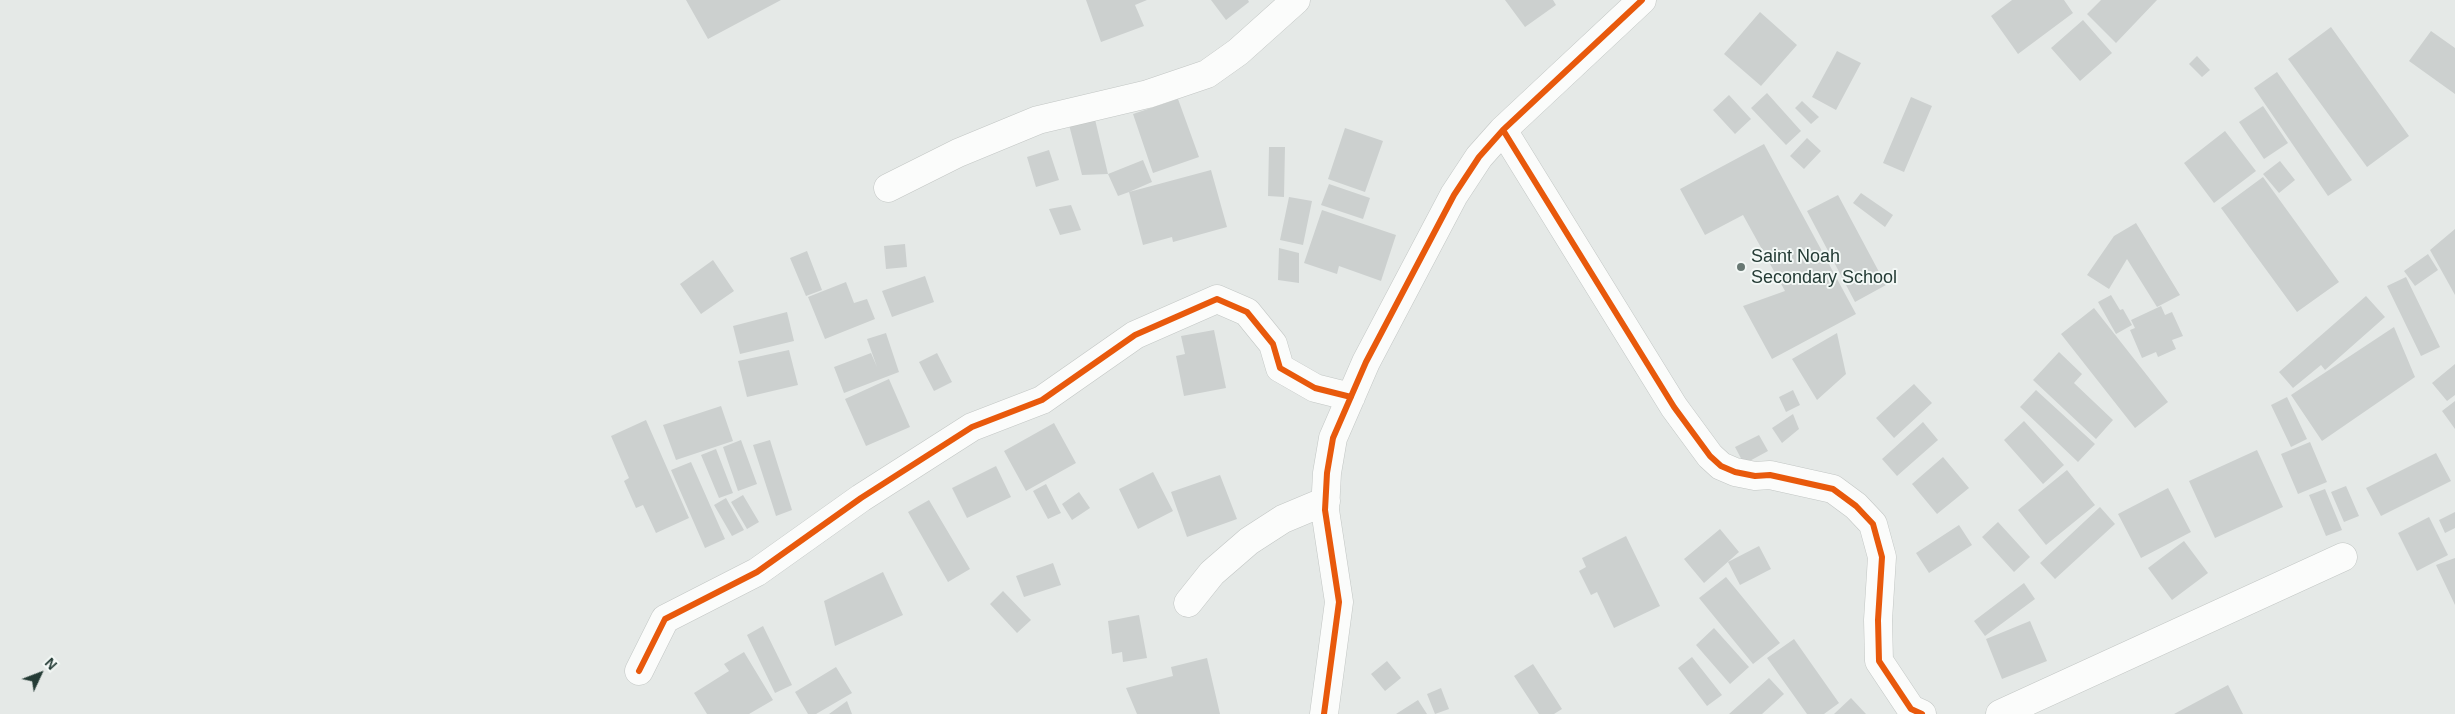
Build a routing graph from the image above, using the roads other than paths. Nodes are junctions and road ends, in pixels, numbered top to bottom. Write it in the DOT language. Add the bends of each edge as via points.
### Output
graph roads {
  1 [pos="1296,0"];
  2 [pos="1642,0"];
  3 [pos="1503,130"];
  4 [pos="888,188"];
  5 [pos="1351,397"];
  6 [pos="1326,501"];
  7 [pos="2343,557"];
  8 [pos="1188,603"];
  9 [pos="639,671"];
  10 [pos="1324,714"];
  11 [pos="1922,714"];
  12 [pos="2000,714"];
  1 -- 4 [label="street" via="1238,52 1206,74 1107,105 1038,120 958,153"];
  2 -- 3 [label="street"];
  3 -- 5 [label="street" via="1479,157 1454,195 1366,362"];
  3 -- 11 [label="street" via="1674,407 1710,456 1735,472 1770,475 1833,489 1873,524 1882,557 1879,661 1911,709"];
  5 -- 6 [label="street" via="1333,438"];
  5 -- 9 [label="street" via="1314,388 1280,368 1272,344 1247,312 1218,299 1135,335 1042,400 972,427 861,498 757,572 665,620"];
  6 -- 8 [label="street" via="1283,519 1249,541 1212,573"];
  6 -- 10 [label="street" via="1339,602"];
  7 -- 12 [label="street"];
}
